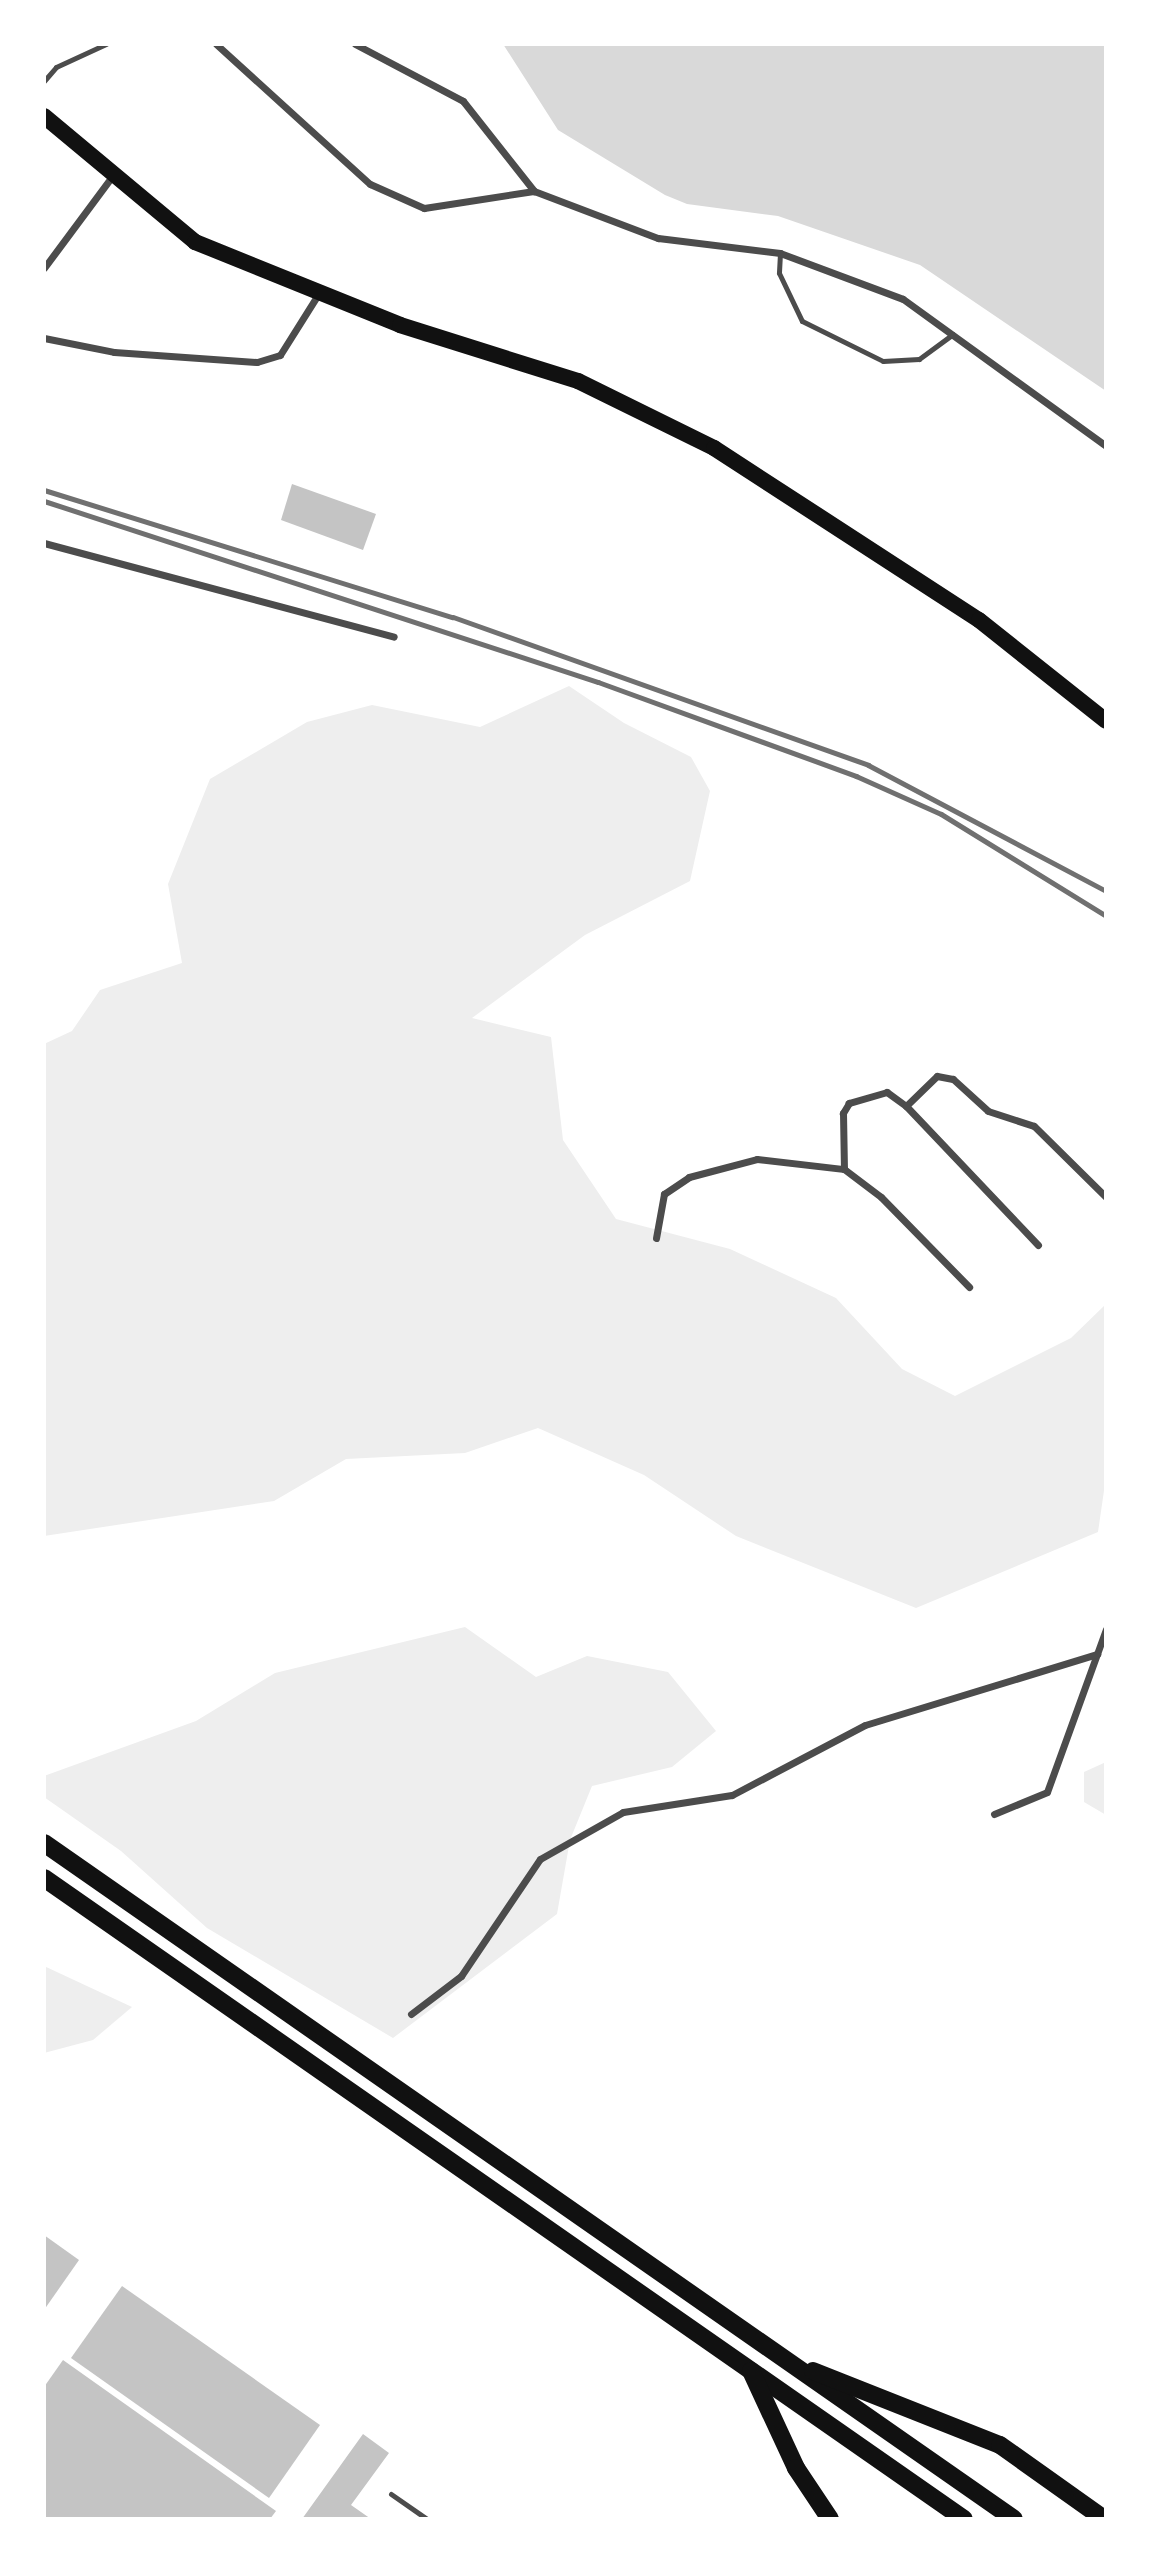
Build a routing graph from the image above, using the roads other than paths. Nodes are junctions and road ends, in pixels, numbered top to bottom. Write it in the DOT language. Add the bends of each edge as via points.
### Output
graph roads {
  1 [pos="106,44"];
  2 [pos="216,44"];
  3 [pos="355,44"];
  4 [pos="44,81"];
  5 [pos="44,116"];
  6 [pos="114,174"];
  7 [pos="534,191"];
  8 [pos="780,253"];
  9 [pos="44,268"];
  10 [pos="319,292"];
  11 [pos="953,334"];
  12 [pos="44,338"];
  13 [pos="1106,446"];
  14 [pos="44,543"];
  15 [pos="394,638"];
  16 [pos="1106,721"];
  17 [pos="906,1106"];
  18 [pos="844,1169"];
  19 [pos="1106,1197"];
  20 [pos="656,1238"];
  21 [pos="1038,1245"];
  22 [pos="969,1287"];
  23 [pos="1106,1629"];
  24 [pos="1097,1654"];
  25 [pos="994,1814"];
  26 [pos="44,1843"];
  27 [pos="44,1878"];
  28 [pos="411,2014"];
  29 [pos="788,2361"];
  30 [pos="751,2371"];
  31 [pos="391,2494"];
  32 [pos="427,2519"];
  33 [pos="830,2519"];
  34 [pos="964,2519"];
  35 [pos="1014,2519"];
  36 [pos="1104,2519"];
  1 -- 4 [label="lane" via="56,67"];
  2 -- 7 [label="street" via="370,184 424,208"];
  3 -- 7 [label="street" via="463,101"];
  5 -- 6 [label="main road"];
  6 -- 9 [label="street"];
  6 -- 10 [label="main road" via="195,242"];
  7 -- 8 [label="street" via="658,238"];
  8 -- 11 [label="street" via="903,299"];
  8 -- 11 [label="lane" via="779,273 802,321 883,361 919,359"];
  10 -- 12 [label="street" via="280,355 257,362 114,352"];
  10 -- 16 [label="main road" via="400,326 578,381 714,448 979,620"];
  11 -- 13 [label="street"];
  14 -- 15 [label="street"];
  17 -- 18 [label="street" via="887,1092 849,1103 843,1113"];
  17 -- 19 [label="street" via="937,1076 953,1079 988,1111 1034,1126"];
  17 -- 21 [label="street"];
  18 -- 20 [label="street" via="757,1158 689,1177 664,1194"];
  18 -- 22 [label="street" via="881,1197"];
  23 -- 24 [label="street"];
  24 -- 25 [label="street" via="1047,1793"];
  24 -- 28 [label="street" via="865,1725 732,1795 623,1812 540,1859 461,1976"];
  26 -- 29 [label="highway"];
  27 -- 30 [label="highway"];
  29 -- 35 [label="highway"];
  29 -- 36 [label="highway" via="1000,2445"];
  30 -- 33 [label="highway" via="796,2468"];
  30 -- 34 [label="highway"];
  31 -- 32 [label="lane"];
}
